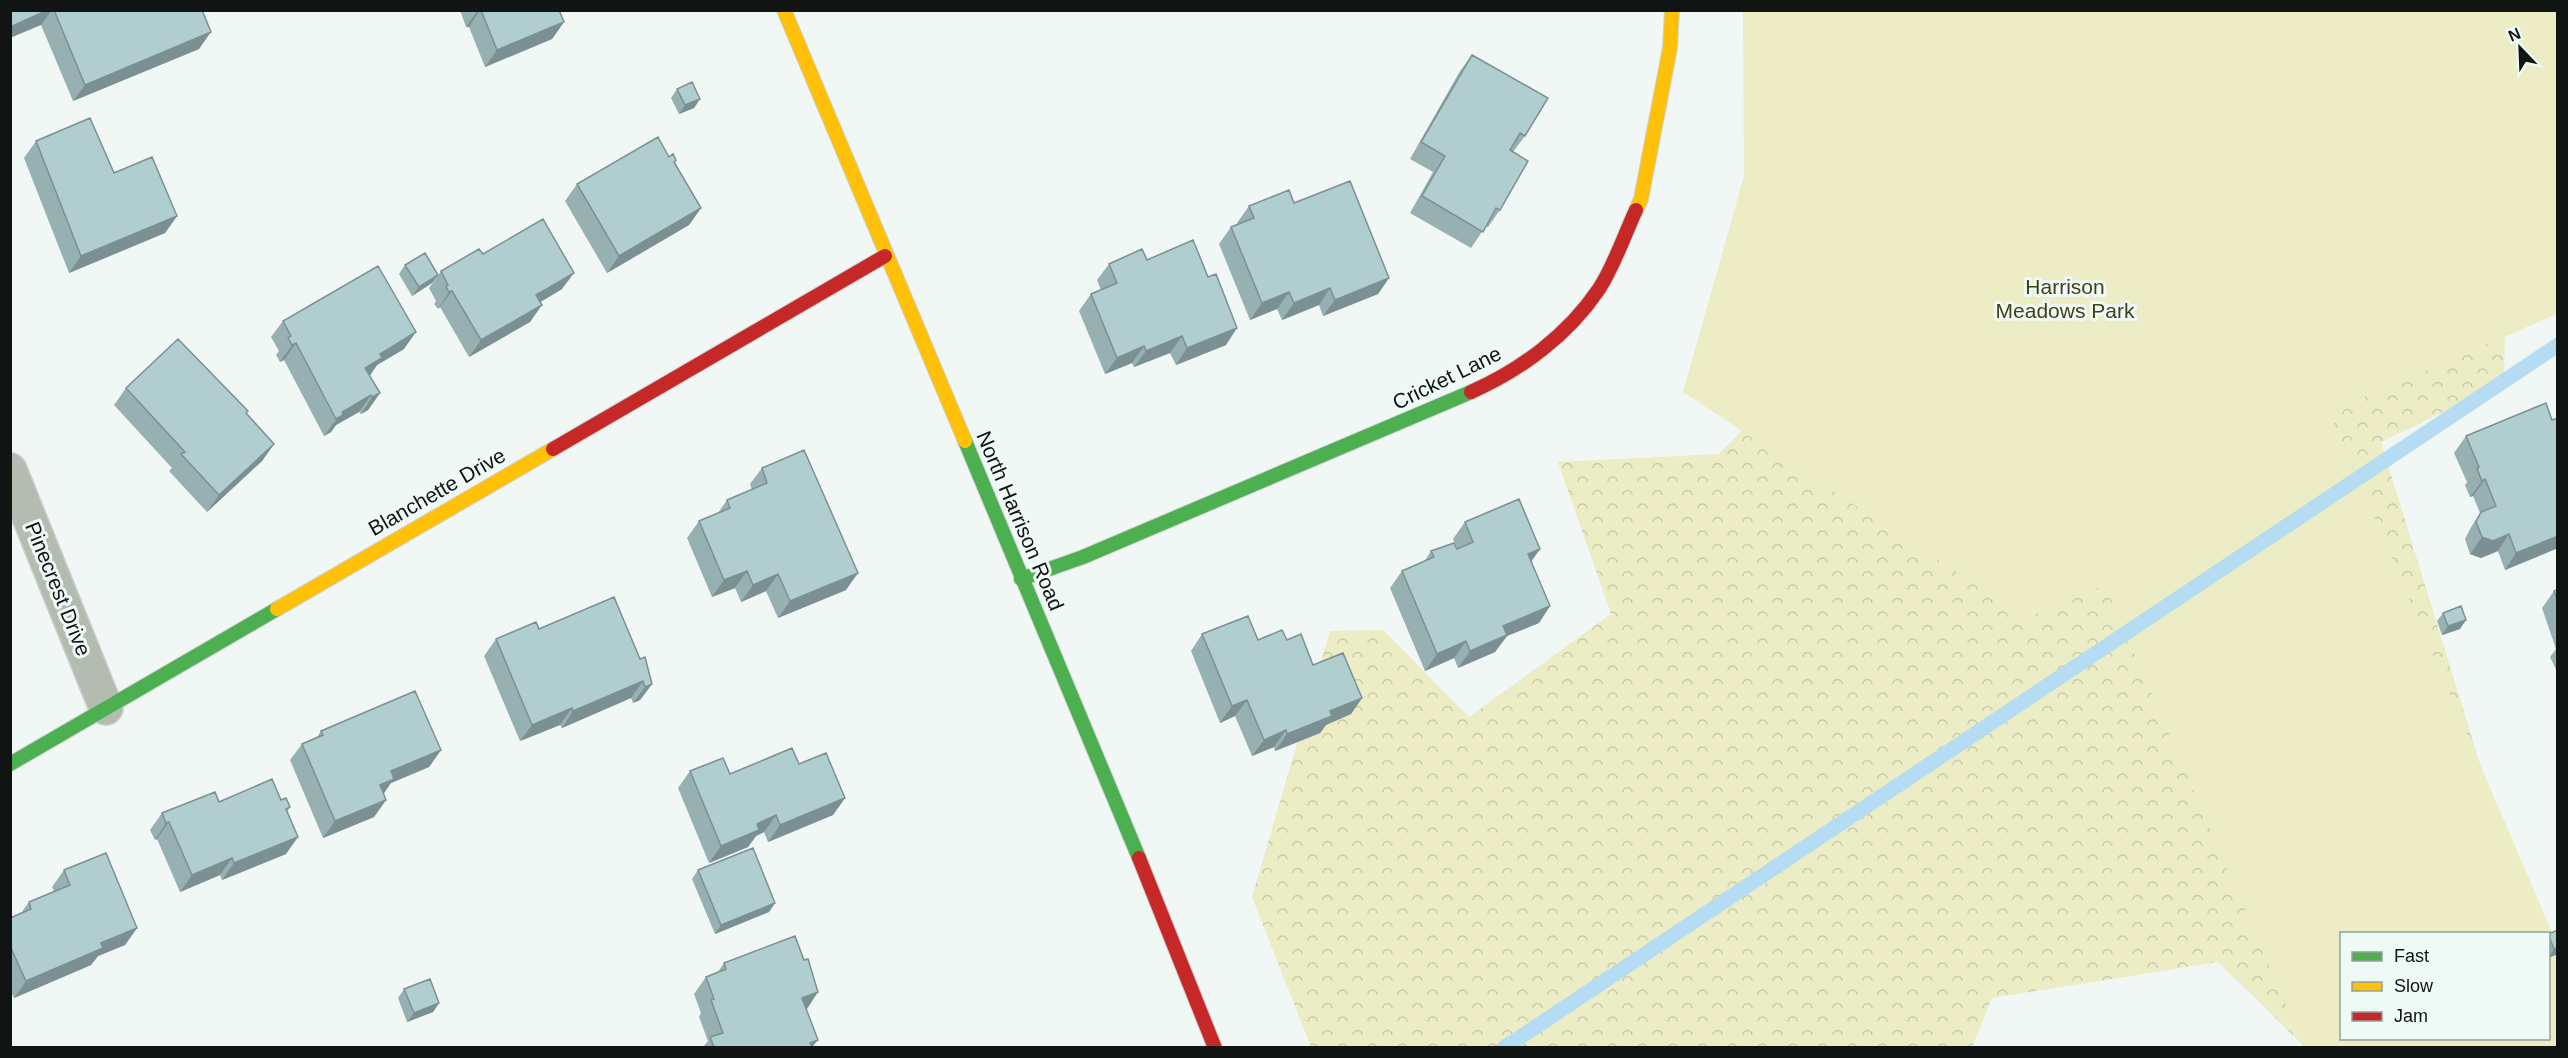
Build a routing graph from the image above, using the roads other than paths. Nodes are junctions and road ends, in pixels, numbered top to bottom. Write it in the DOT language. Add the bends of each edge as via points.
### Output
graph roads {
  1 [pos="784,10"];
  2 [pos="1672,10"];
  3 [pos="885,256"];
  4 [pos="10,470"];
  5 [pos="1022,579"];
  6 [pos="106,708"];
  7 [pos="10,764"];
  8 [pos="1215,1047"];
  1 -- 3 [label="street, North Harrison Road"];
  2 -- 5 [label="street, Cricket Lane" via="1670,48 1641,199 1599,289 1558,337 1503,378 1094,553"];
  3 -- 5 [label="street, North Harrison Road"];
  3 -- 6 [label="street, Blanchette Drive"];
  4 -- 6 [label="street, Pinecrest Drive"];
  5 -- 8 [label="street, North Harrison Road"];
  6 -- 7 [label="street, Blanchette Drive"];
}
